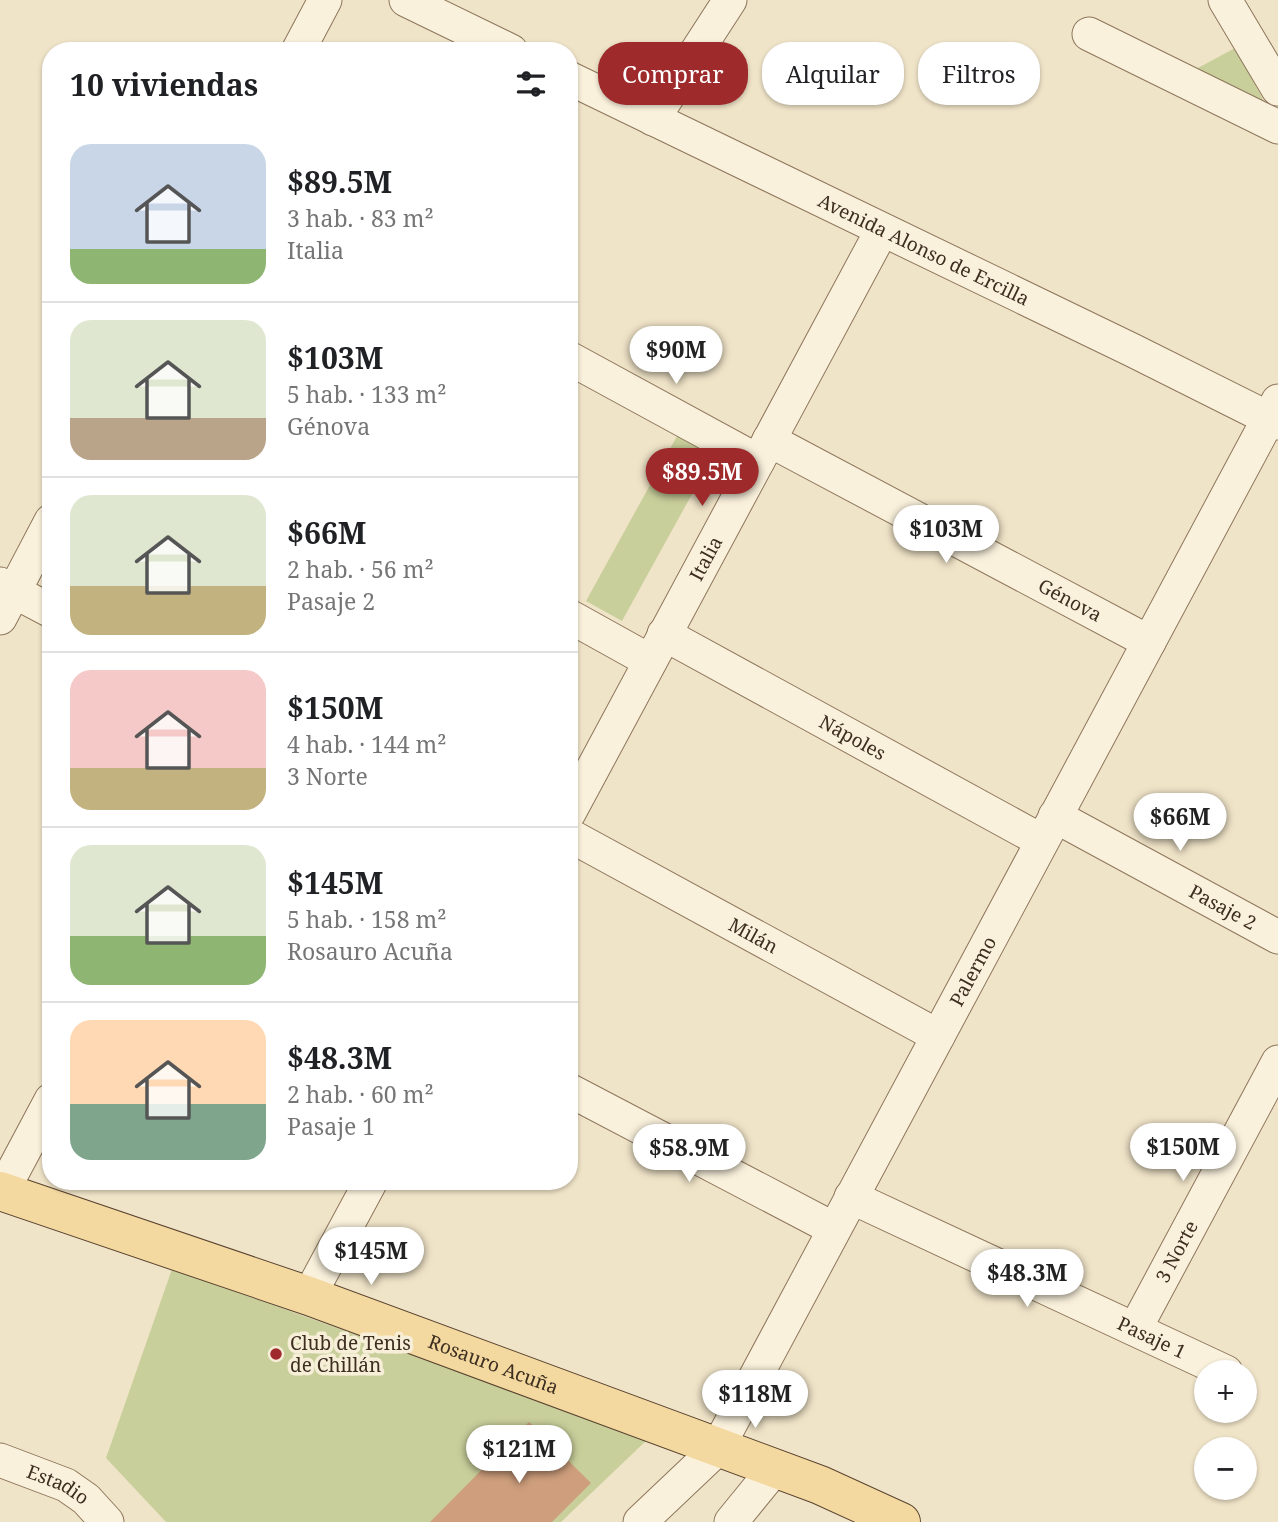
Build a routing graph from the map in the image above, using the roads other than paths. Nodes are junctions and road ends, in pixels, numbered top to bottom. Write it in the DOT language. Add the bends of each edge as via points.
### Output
graph roads {
  1 [pos="325,0"];
  2 [pos="406,0"];
  3 [pos="730,0"];
  4 [pos="1225,0"];
  5 [pos="1089,34"];
  6 [pos="303,42"];
  7 [pos="492,42"];
  8 [pos="578,83"];
  9 [pos="1278,89"];
  10 [pos="653,119"];
  11 [pos="1278,127"];
  12 [pos="882,230"];
  13 [pos="578,362"];
  14 [pos="1275,414"];
  15 [pos="763,450"];
  16 [pos="42,536"];
  17 [pos="5,598"];
  18 [pos="42,608"];
  19 [pos="578,619"];
  20 [pos="1149,642"];
  21 [pos="657,648"];
  22 [pos="578,796"];
  23 [pos="1049,828"];
  24 [pos="578,840"];
  25 [pos="1278,937"];
  26 [pos="937,1036"];
  27 [pos="1278,1062"];
  28 [pos="578,1095"];
  29 [pos="42,1117"];
  30 [pos="366,1190"];
  31 [pos="1,1192"];
  32 [pos="851,1197"];
  33 [pos="834,1229"];
  34 [pos="309,1296"];
  35 [pos="1135,1329"];
  36 [pos="1200,1360"];
  37 [pos="717,1449"];
  38 [pos="0,1460"];
  39 [pos="775,1468"];
  40 [pos="89,1514"];
  41 [pos="640,1522"];
  42 [pos="731,1522"];
  43 [pos="901,1522"];
  1 -- 6 [label="street"];
  2 -- 7 [label="street"];
  3 -- 10 [label="street"];
  4 -- 9 [label="street"];
  5 -- 11 [label="street"];
  8 -- 10 [label="street, Avenida Alonso de Ercilla"];
  10 -- 12 [label="street, Avenida Alonso de Ercilla"];
  12 -- 14 [label="street, Avenida Alonso de Ercilla"];
  12 -- 15 [label="street, Italia"];
  13 -- 15 [label="street, Génova"];
  14 -- 20 [label="street, Palermo"];
  15 -- 20 [label="street, Génova"];
  15 -- 21 [label="street, Italia"];
  16 -- 17 [label="street"];
  17 -- 18 [label="street"];
  19 -- 21 [label="street, Nápoles"];
  20 -- 23 [label="street, Palermo"];
  21 -- 22 [label="street, Italia"];
  21 -- 23 [label="street, Nápoles"];
  23 -- 25 [label="street, Pasaje 2"];
  23 -- 26 [label="street, Palermo"];
  24 -- 26 [label="street, Milán"];
  26 -- 32 [label="street, Palermo"];
  27 -- 35 [label="street, 3 Norte"];
  28 -- 33 [label="street"];
  29 -- 31 [label="street"];
  30 -- 34 [label="street"];
  31 -- 34 [label="main road, Rosauro Acuña"];
  32 -- 33 [label="street, Palermo"];
  32 -- 35 [label="street, Pasaje 1"];
  33 -- 37 [label="street, Palermo"];
  34 -- 37 [label="main road, Rosauro Acuña"];
  35 -- 36 [label="street, Pasaje 1"];
  37 -- 39 [label="main road, Rosauro Acuña"];
  37 -- 41 [label="street, Palermo"];
  38 -- 40 [label="street, Estadio" via="66,1485"];
  39 -- 42 [label="street"];
  39 -- 43 [label="main road, Rosauro Acuña"];
}
